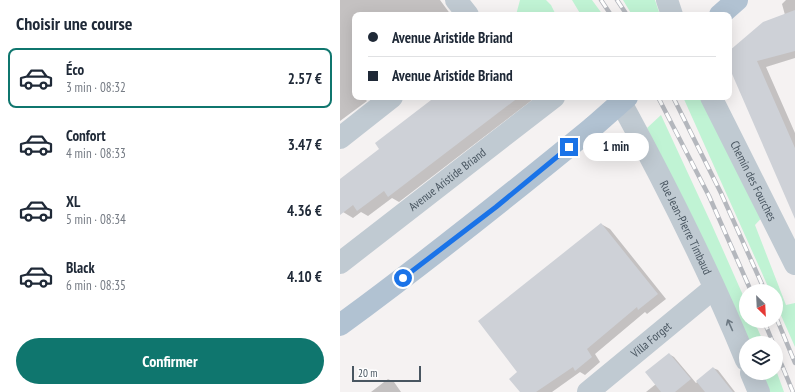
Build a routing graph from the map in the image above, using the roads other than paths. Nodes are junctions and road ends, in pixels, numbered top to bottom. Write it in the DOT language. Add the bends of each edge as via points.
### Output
graph roads {
  1 [pos="456,0"];
  2 [pos="666,0"];
  3 [pos="737,0"];
  4 [pos="466,12"];
  5 [pos="671,12"];
  6 [pos="723,12"];
  7 [pos="388,100"];
  8 [pos="550,100"];
  9 [pos="620,100"];
  10 [pos="624,100"];
  11 [pos="713,100"];
  12 [pos="340,138"];
  13 [pos="343,254"];
  14 [pos="795,264"];
  15 [pos="714,288"];
  16 [pos="340,325"];
  17 [pos="739,344"];
  18 [pos="754,380"];
  19 [pos="588,392"];
  20 [pos="759,392"];
  1 -- 4 [label="street"];
  2 -- 5 [label="street"];
  3 -- 6 [label="main road"];
  7 -- 12 [label="street"];
  8 -- 13 [label="street, Avenue Aristide Briand"];
  9 -- 15 [label="street, Rue Jean-Pierre Timbaud" via="656,166"];
  10 -- 16 [label="main road, bridge" via="496,207"];
  11 -- 14 [label="street, Chemin des Fourches"];
  17 -- 15 [label="street, Rue Jean-Pierre Timbaud, one-way"];
  15 -- 19 [label="street, Villa Forget"];
  18 -- 20 [label="street"];
}
